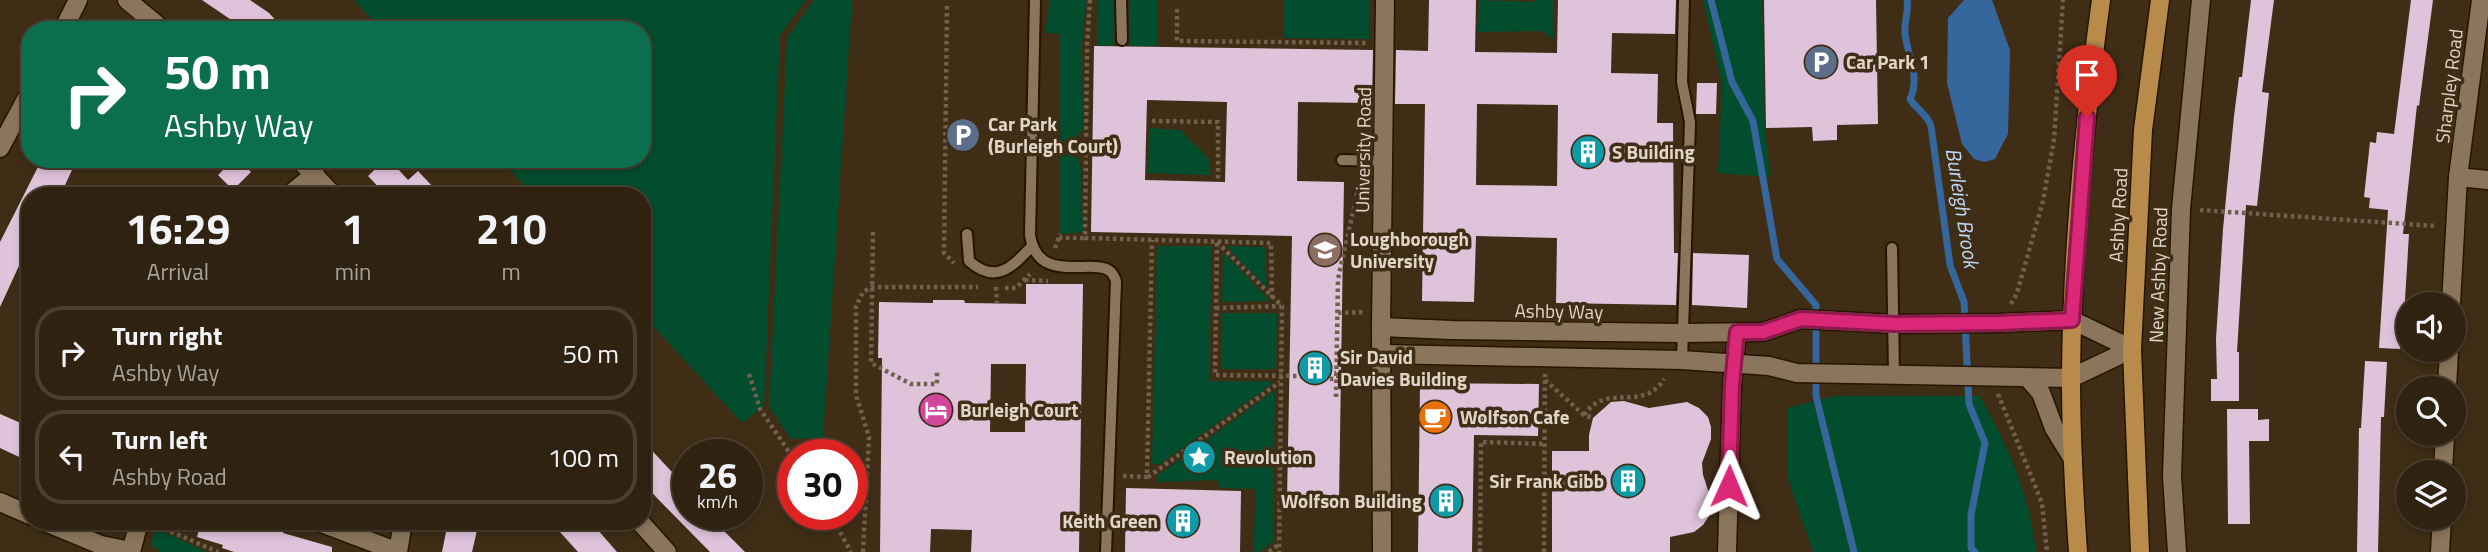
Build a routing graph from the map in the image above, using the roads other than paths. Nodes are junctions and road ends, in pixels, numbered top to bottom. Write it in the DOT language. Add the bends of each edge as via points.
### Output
graph roads {
  1 [pos="78,0"];
  2 [pos="127,0"];
  3 [pos="1035,0"];
  4 [pos="1121,0"];
  5 [pos="1385,0"];
  6 [pos="1684,0"];
  7 [pos="2092,0"];
  8 [pos="2101,0"];
  9 [pos="2160,0"];
  10 [pos="2201,0"];
  11 [pos="2481,0"];
  12 [pos="67,21"];
  13 [pos="152,21"];
  14 [pos="2096,35"];
  15 [pos="1122,40"];
  16 [pos="21,109"];
  17 [pos="0,148"];
  18 [pos="1342,160"];
  19 [pos="1384,161"];
  20 [pos="308,168"];
  21 [pos="314,174"];
  22 [pos="2458,177"];
  23 [pos="2488,180"];
  24 [pos="299,187"];
  25 [pos="326,187"];
  26 [pos="967,234"];
  27 [pos="1032,246"];
  28 [pos="1892,248"];
  29 [pos="2451,292"];
  30 [pos="2072,320"];
  31 [pos="1895,324"];
  32 [pos="1381,327"];
  33 [pos="1737,332"];
  34 [pos="1682,333"];
  35 [pos="2132,349"];
  36 [pos="1382,354"];
  37 [pos="1682,359"];
  38 [pos="1735,363"];
  39 [pos="1894,375"];
  40 [pos="2028,378"];
  41 [pos="2071,378"];
  42 [pos="2073,460"];
  43 [pos="0,502"];
  44 [pos="21,511"];
  45 [pos="65,530"];
  46 [pos="137,530"];
  47 [pos="340,530"];
  48 [pos="402,530"];
  49 [pos="647,530"];
  50 [pos="2441,530"];
  51 [pos="131,551"];
  52 [pos="398,552"];
  53 [pos="667,552"];
  54 [pos="1105,552"];
  55 [pos="1382,552"];
  56 [pos="1727,552"];
  57 [pos="2078,552"];
  58 [pos="2140,552"];
  59 [pos="2177,552"];
  60 [pos="2440,552"];
  1 -- 12 [label="street"];
  2 -- 13 [label="street"];
  3 -- 27 [label="lane"];
  4 -- 15 [label="lane"];
  5 -- 19 [label="street, University Road"];
  6 -- 34 [label="lane" via="1682,82 1690,122"];
  7 -- 14 [label="street"];
  8 -- 14 [label="main road, Ashby Road"];
  9 -- 35 [label="main road, Ashby Road" via="2143,130"];
  10 -- 59 [label="street, New Ashby Road" via="2181,209 2172,476"];
  11 -- 22 [label="street, Sharpley Road"];
  14 -- 30 [label="main road, Ashby Road" via="2083,144"];
  16 -- 17 [label="street"];
  18 -- 19 [label="lane"];
  19 -- 32 [label="street, University Road"];
  20 -- 21 [label="street"];
  21 -- 24 [label="street"];
  21 -- 25 [label="street"];
  22 -- 23 [label="street"];
  22 -- 29 [label="street, Sharpley Road"];
  26 -- 27 [label="lane" via="969,261 979,270 1009,270"];
  27 -- 54 [label="lane" via="1059,267 1103,268 1116,282"];
  28 -- 31 [label="lane"];
  30 -- 31 [label="street, Ashby Way"];
  30 -- 35 [label="street"];
  30 -- 41 [label="main road, Ashby Road"];
  31 -- 33 [label="street, Ashby Way" via="1801,319 1763,332"];
  31 -- 39 [label="lane"];
  32 -- 34 [label="street, Ashby Way"];
  32 -- 36 [label="street, University Road"];
  33 -- 34 [label="street, Ashby Way"];
  33 -- 38 [label="street"];
  34 -- 37 [label="lane"];
  35 -- 41 [label="street"];
  35 -- 58 [label="main road, Ashby Road"];
  36 -- 37 [label="street"];
  36 -- 55 [label="street, University Road"];
  37 -- 38 [label="street"];
  38 -- 39 [label="street" via="1797,373"];
  38 -- 56 [label="street"];
  39 -- 40 [label="street"];
  40 -- 41 [label="street"];
  40 -- 42 [label="street"];
  41 -- 42 [label="main road, Ashby Road"];
  42 -- 57 [label="main road, Ashby Road"];
  43 -- 44 [label="street"];
  45 -- 51 [label="street"];
  46 -- 51 [label="street"];
  47 -- 52 [label="street"];
  48 -- 52 [label="street"];
  49 -- 53 [label="street"];
  50 -- 60 [label="street"];
}
